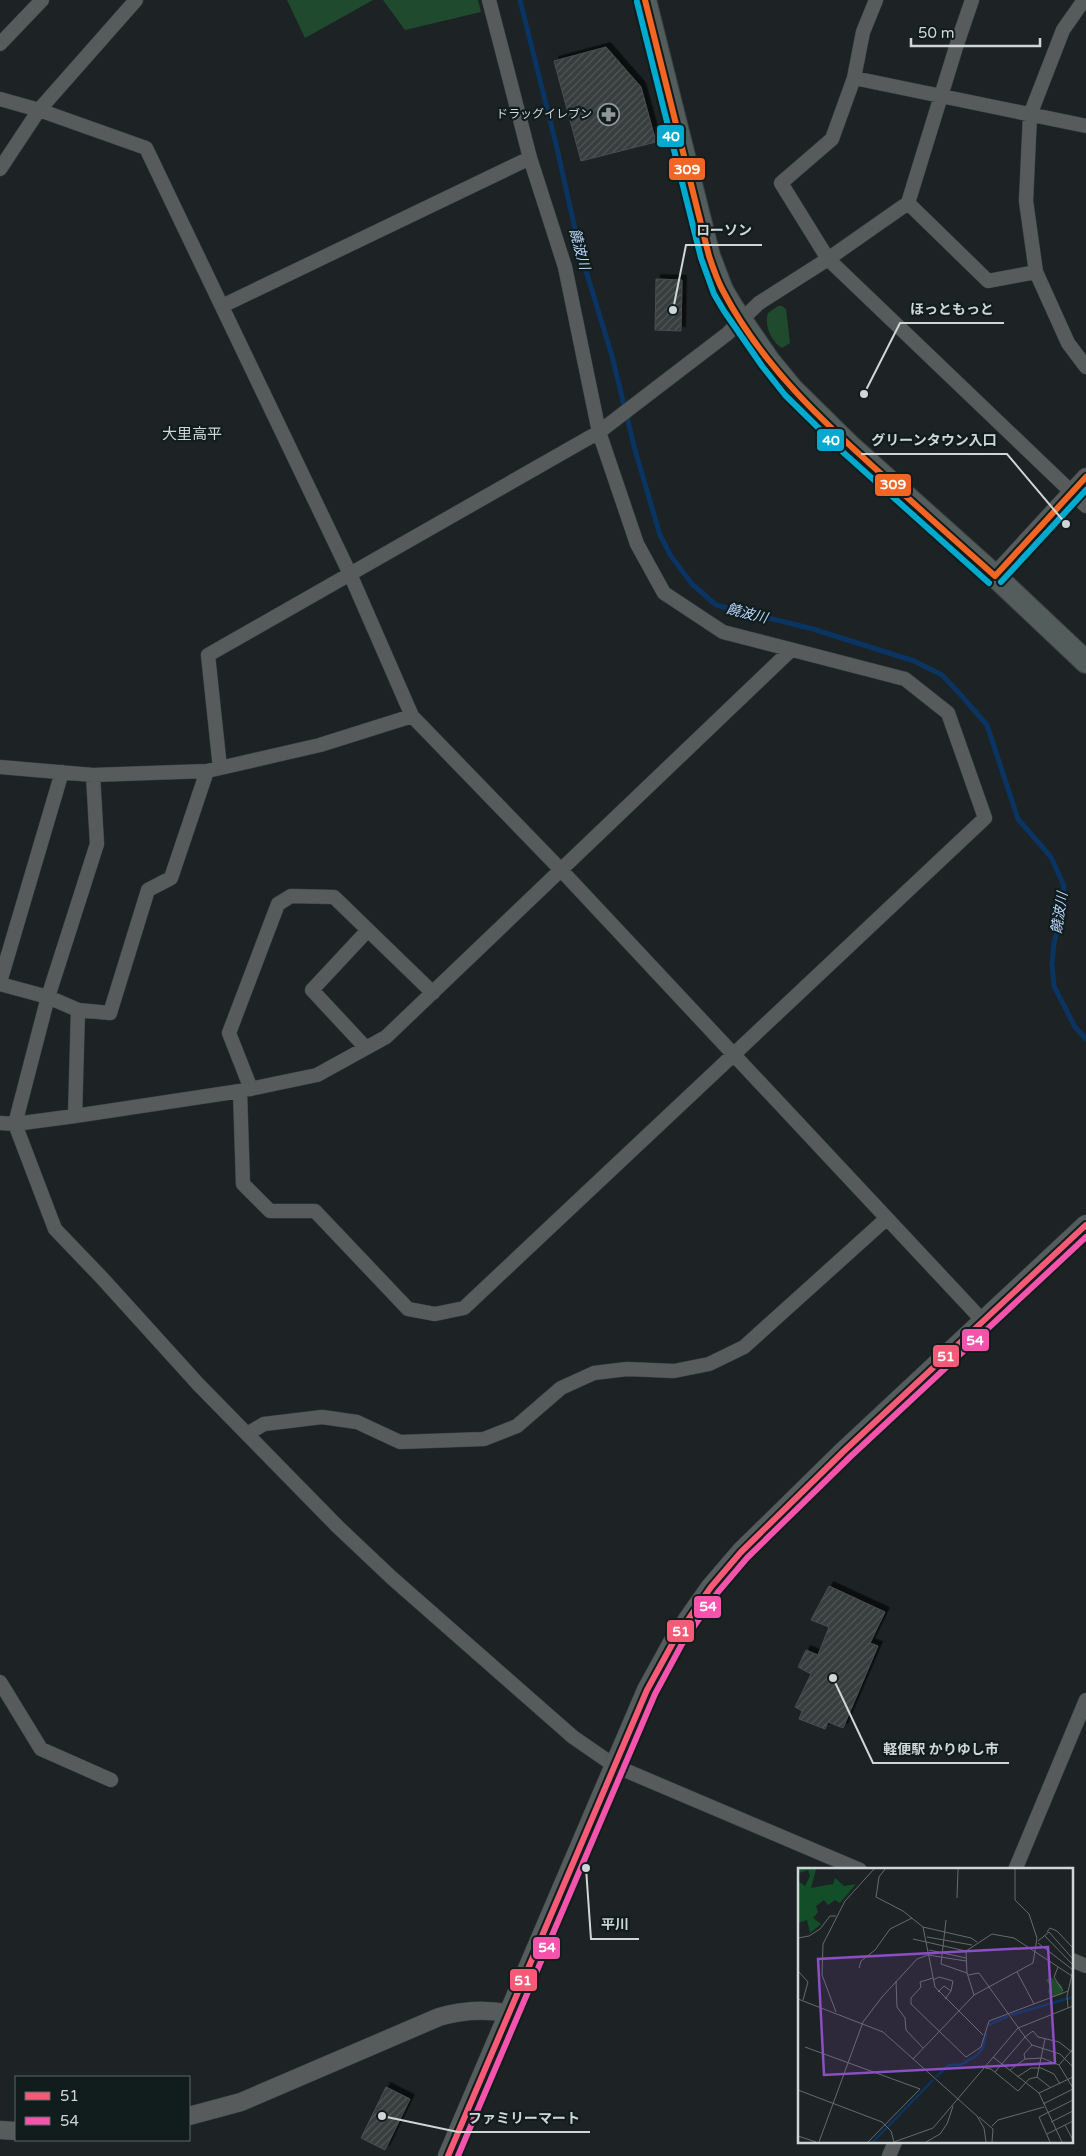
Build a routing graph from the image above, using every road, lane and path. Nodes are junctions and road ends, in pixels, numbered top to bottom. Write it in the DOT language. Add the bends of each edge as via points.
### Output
graph roads {
  1 [pos="42,0"];
  2 [pos="136,0"];
  3 [pos="489,0"];
  4 [pos="645,0"];
  5 [pos="876,0"];
  6 [pos="972,0"];
  7 [pos="1084,0"];
  8 [pos="0,44"];
  9 [pos="854,78"];
  10 [pos="942,97"];
  11 [pos="0,99"];
  12 [pos="39,110"];
  13 [pos="1030,114"];
  14 [pos="1086,126"];
  15 [pos="530,158"];
  16 [pos="0,169"];
  17 [pos="908,203"];
  18 [pos="828,259"];
  19 [pos="1036,272"];
  20 [pos="222,306"];
  21 [pos="741,322"];
  22 [pos="1086,367"];
  23 [pos="599,432"];
  24 [pos="1086,477"];
  25 [pos="1072,493"];
  26 [pos="1086,506"];
  27 [pos="350,574"];
  28 [pos="995,576"];
  29 [pos="792,650"];
  30 [pos="1086,662"];
  31 [pos="412,716"];
  32 [pos="214,769"];
  33 [pos="0,770"];
  34 [pos="62,772"];
  35 [pos="93,775"];
  36 [pos="562,872"];
  37 [pos="368,930"];
  38 [pos="0,983"];
  39 [pos="433,993"];
  40 [pos="48,997"];
  41 [pos="78,1010"];
  42 [pos="366,1048"];
  43 [pos="732,1054"];
  44 [pos="246,1090"];
  45 [pos="75,1116"];
  46 [pos="0,1122"];
  47 [pos="16,1124"];
  48 [pos="886,1219"];
  49 [pos="1086,1225"];
  50 [pos="982,1321"];
  51 [pos="247,1434"];
  52 [pos="0,1682"];
  53 [pos="1086,1700"];
  54 [pos="615,1766"];
  55 [pos="111,1780"];
  56 [pos="855,1868"];
  57 [pos="1016,1868"];
  58 [pos="1074,1961"];
  59 [pos="1086,1966"];
  60 [pos="507,2013"];
  61 [pos="190,2116"];
  62 [pos="0,2130"];
  63 [pos="15,2131"];
  64 [pos="894,2144"];
  65 [pos="448,2156"];
  66 [pos="889,2156"];
  1 -- 8 [label="street"];
  2 -- 12 [label="street"];
  3 -- 15 [label="street"];
  4 -- 21 [label="main road" via="709,256 722,290"];
  5 -- 9 [label="street" via="863,32"];
  6 -- 10 [label="street"];
  7 -- 13 [label="street" via="1063,30"];
  9 -- 10 [label="street"];
  9 -- 18 [label="street" via="832,139 781,183"];
  10 -- 13 [label="street"];
  10 -- 17 [label="street"];
  11 -- 12 [label="street"];
  12 -- 16 [label="street"];
  12 -- 20 [label="street" via="146,148"];
  13 -- 14 [label="street"];
  13 -- 19 [label="street" via="1026,200"];
  15 -- 20 [label="street"];
  15 -- 23 [label="street" via="565,267"];
  17 -- 18 [label="street"];
  17 -- 19 [label="street" via="988,281"];
  18 -- 21 [label="street" via="759,303"];
  18 -- 25 [label="street"];
  19 -- 22 [label="street" via="1068,343"];
  20 -- 27 [label="street"];
  21 -- 23 [label="street"];
  21 -- 28 [label="main road" via="769,361 816,412"];
  23 -- 27 [label="street"];
  23 -- 29 [label="street" via="637,544 664,593 723,632"];
  24 -- 25 [label="street"];
  25 -- 26 [label="street"];
  25 -- 28 [label="street"];
  27 -- 31 [label="street"];
  27 -- 32 [label="street" via="208,655"];
  28 -- 30 [label="main road"];
  29 -- 36 [label="street"];
  29 -- 43 [label="street" via="905,679 948,713 985,818"];
  31 -- 32 [label="street" via="320,745"];
  31 -- 36 [label="street"];
  32 -- 35 [label="street"];
  32 -- 41 [label="street" via="171,878 148,890 110,1013"];
  33 -- 34 [label="street"];
  34 -- 35 [label="street"];
  34 -- 38 [label="street"];
  35 -- 40 [label="street" via="97,844"];
  36 -- 39 [label="street"];
  36 -- 43 [label="street"];
  37 -- 39 [label="street"];
  37 -- 42 [label="street" via="312,990"];
  37 -- 44 [label="street" via="334,897 291,896 278,904 230,1033"];
  38 -- 40 [label="street"];
  39 -- 42 [label="street" via="386,1037"];
  40 -- 41 [label="street"];
  40 -- 47 [label="street"];
  41 -- 45 [label="street"];
  42 -- 44 [label="street" via="317,1075"];
  43 -- 44 [label="street" via="464,1308 435,1314 408,1309 315,1211 270,1211 244,1184"];
  43 -- 48 [label="street"];
  44 -- 45 [label="street"];
  45 -- 47 [label="street"];
  46 -- 47 [label="street"];
  47 -- 51 [label="street" via="55,1229"];
  48 -- 50 [label="street"];
  48 -- 51 [label="street" via="744,1347 709,1364 674,1371 627,1369 594,1373 561,1388 517,1426 484,1439 400,1442 356,1422 322,1418 264,1424"];
  49 -- 50 [label="main road"];
  50 -- 54 [label="main road" via="774,1519 711,1587 661,1663"];
  51 -- 54 [label="street" via="338,1528 392,1578 573,1737"];
  52 -- 55 [label="street" via="41,1749"];
  53 -- 57 [label="street"];
  54 -- 56 [label="street"];
  54 -- 60 [label="main road"];
  58 -- 59 [label="street"];
  60 -- 61 [label="street" via="462,2011 440,2017 241,2102"];
  60 -- 65 [label="main road"];
  62 -- 63 [label="street"];
  64 -- 66 [label="street"];
}
